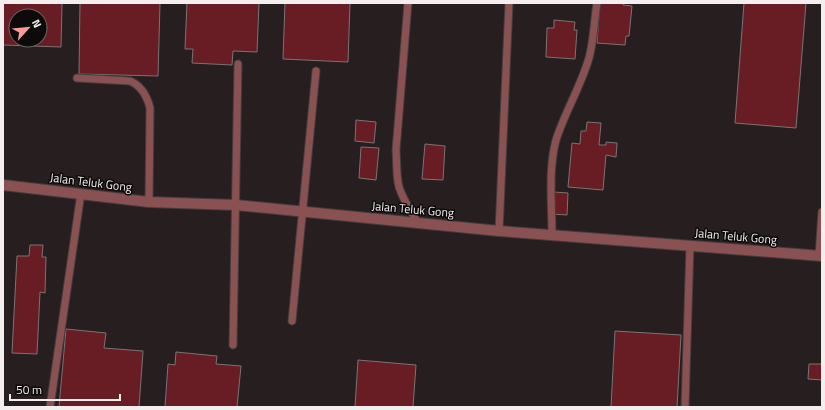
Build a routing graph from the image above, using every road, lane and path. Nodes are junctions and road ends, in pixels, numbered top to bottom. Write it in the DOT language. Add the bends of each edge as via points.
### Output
graph roads {
  1 [pos="408,3"];
  2 [pos="509,3"];
  3 [pos="597,3"];
  4 [pos="238,64"];
  5 [pos="316,72"];
  6 [pos="77,78"];
  7 [pos="3,185"];
  8 [pos="81,193"];
  9 [pos="149,202"];
  10 [pos="236,205"];
  11 [pos="303,212"];
  12 [pos="822,212"];
  13 [pos="418,223"];
  14 [pos="499,231"];
  15 [pos="552,235"];
  16 [pos="690,245"];
  17 [pos="821,256"];
  18 [pos="292,321"];
  19 [pos="233,345"];
  20 [pos="50,407"];
  21 [pos="685,407"];
  1 -- 13 [label="lane" via="396,150 399,187"];
  2 -- 14 [label="lane"];
  3 -- 15 [label="lane" via="589,58 555,148 552,172"];
  4 -- 10 [label="lane"];
  5 -- 11 [label="lane"];
  6 -- 9 [label="lane" via="130,81 137,84 148,98"];
  7 -- 8 [label="street, Jalan Teluk Gong"];
  8 -- 9 [label="street, Jalan Teluk Gong"];
  8 -- 20 [label="lane"];
  9 -- 10 [label="street, Jalan Teluk Gong"];
  10 -- 11 [label="street, Jalan Teluk Gong"];
  10 -- 19 [label="lane"];
  11 -- 13 [label="street, Jalan Teluk Gong"];
  11 -- 18 [label="lane"];
  12 -- 17 [label="lane"];
  13 -- 14 [label="street, Jalan Teluk Gong"];
  14 -- 15 [label="street, Jalan Teluk Gong"];
  15 -- 16 [label="street, Jalan Teluk Gong"];
  16 -- 17 [label="street, Jalan Teluk Gong"];
  16 -- 21 [label="lane"];
}
